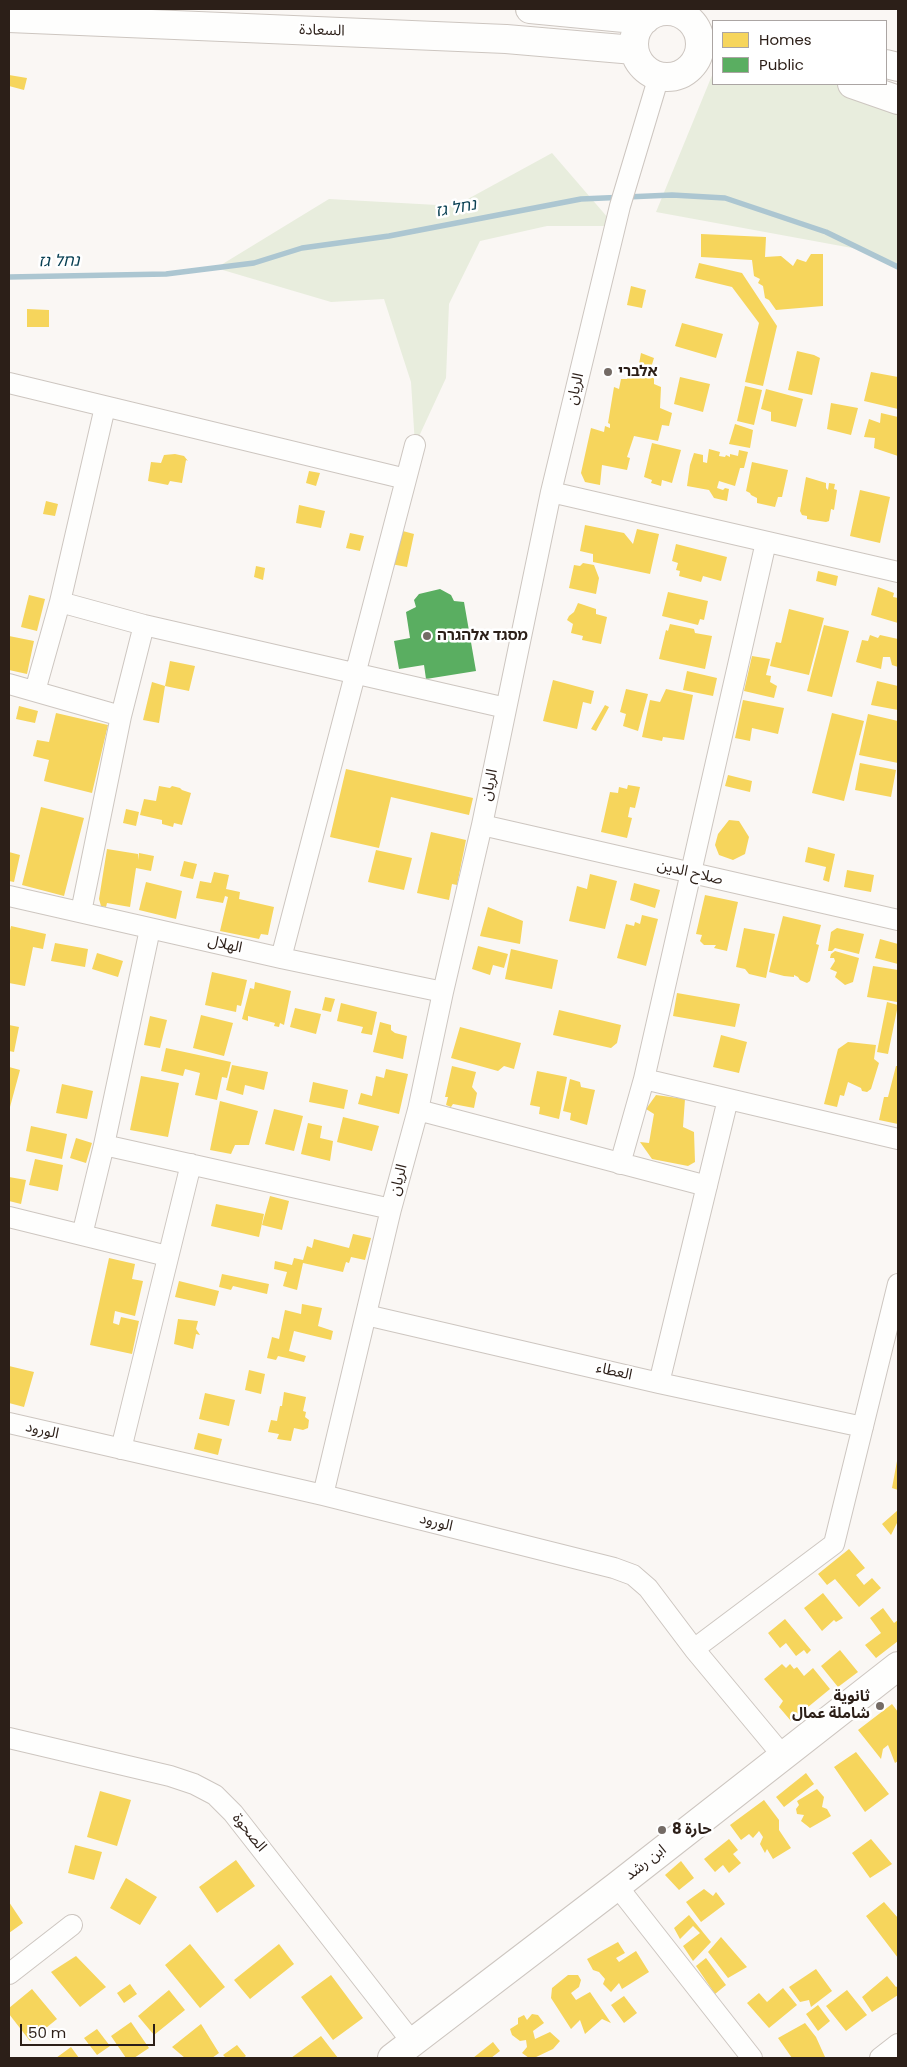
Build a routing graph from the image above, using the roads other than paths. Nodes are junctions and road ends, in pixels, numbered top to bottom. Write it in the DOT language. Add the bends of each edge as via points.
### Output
graph roads {
  1 [pos="530,9"];
  2 [pos="690,17"];
  3 [pos="9,18"];
  4 [pos="645,20"];
  5 [pos="634,50"];
  6 [pos="706,57"];
  7 [pos="659,76"];
  8 [pos="855,85"];
  9 [pos="898,100"];
  10 [pos="9,384"];
  11 [pos="105,407"];
  12 [pos="415,445"];
  13 [pos="406,479"];
  14 [pos="552,492"];
  15 [pos="766,542"];
  16 [pos="898,572"];
  17 [pos="60,602"];
  18 [pos="144,625"];
  19 [pos="355,674"];
  20 [pos="9,684"];
  21 [pos="35,691"];
  22 [pos="506,708"];
  23 [pos="121,716"];
  24 [pos="482,825"];
  25 [pos="691,873"];
  26 [pos="9,896"];
  27 [pos="81,912"];
  28 [pos="898,917"];
  29 [pos="150,929"];
  30 [pos="281,958"];
  31 [pos="443,992"];
  32 [pos="644,1079"];
  33 [pos="728,1099"];
  34 [pos="418,1110"];
  35 [pos="898,1139"];
  36 [pos="104,1144"];
  37 [pos="191,1164"];
  38 [pos="620,1164"];
  39 [pos="707,1186"];
  40 [pos="391,1209"];
  41 [pos="9,1217"];
  42 [pos="82,1235"];
  43 [pos="167,1256"];
  44 [pos="898,1284"];
  45 [pos="366,1315"];
  46 [pos="659,1382"];
  47 [pos="9,1423"];
  48 [pos="863,1427"];
  49 [pos="121,1449"];
  50 [pos="324,1495"];
  51 [pos="694,1650"];
  52 [pos="898,1666"];
  53 [pos="9,1738"];
  54 [pos="782,1756"];
  55 [pos="617,1886"];
  56 [pos="72,1925"];
  57 [pos="9,1974"];
  58 [pos="898,2044"];
  59 [pos="402,2050"];
  60 [pos="752,2058"];
  61 [pos="880,2058"];
  1 -- 4 [label="street"];
  2 -- 4 [label="street" via="654,14"];
  2 -- 6 [label="street"];
  3 -- 5 [label="street, السعادة" via="496,39"];
  4 -- 5 [label="street" via="636,34"];
  5 -- 7 [label="street" via="646,69"];
  6 -- 7 [label="street" via="681,74"];
  7 -- 14 [label="street, الريان" via="620,206"];
  8 -- 9 [label="street"];
  10 -- 11 [label="street"];
  11 -- 13 [label="street"];
  11 -- 17 [label="street"];
  12 -- 13 [label="street"];
  13 -- 19 [label="street"];
  14 -- 15 [label="street"];
  14 -- 22 [label="street, الريان"];
  15 -- 16 [label="street"];
  15 -- 25 [label="street"];
  17 -- 18 [label="street"];
  17 -- 21 [label="street"];
  18 -- 19 [label="street"];
  18 -- 23 [label="street"];
  19 -- 22 [label="street"];
  19 -- 30 [label="street"];
  20 -- 21 [label="street"];
  21 -- 23 [label="street"];
  22 -- 24 [label="street, الريان"];
  23 -- 27 [label="street"];
  24 -- 25 [label="street, صلاح الدين"];
  24 -- 31 [label="street, الريان"];
  25 -- 28 [label="street, صلاح الدين"];
  25 -- 32 [label="street"];
  26 -- 27 [label="street, الهلال"];
  27 -- 29 [label="street, الهلال"];
  29 -- 30 [label="street, الهلال"];
  29 -- 36 [label="street"];
  30 -- 31 [label="street, الهلال"];
  31 -- 34 [label="street, الريان"];
  32 -- 33 [label="street"];
  32 -- 38 [label="street"];
  33 -- 35 [label="street"];
  33 -- 39 [label="street"];
  34 -- 38 [label="street"];
  34 -- 40 [label="street, الريان"];
  36 -- 37 [label="street"];
  36 -- 42 [label="street"];
  37 -- 40 [label="street"];
  37 -- 43 [label="street"];
  38 -- 39 [label="street"];
  39 -- 46 [label="street"];
  40 -- 45 [label="street, الريان"];
  41 -- 42 [label="street"];
  42 -- 43 [label="street"];
  43 -- 49 [label="street"];
  44 -- 48 [label="street"];
  45 -- 46 [label="street, العطاء"];
  45 -- 50 [label="street, الريان"];
  46 -- 48 [label="street, العطاء"];
  47 -- 49 [label="street, الورود"];
  48 -- 51 [label="street" via="834,1544"];
  49 -- 50 [label="street, الورود"];
  50 -- 51 [label="street, الورود" via="633,1575 648,1588"];
  51 -- 54 [label="street, الورود"];
  52 -- 54 [label="street, ابن رشد"];
  53 -- 59 [label="street, الصحوة" via="170,1776 215,1795 248,1831"];
  54 -- 55 [label="street, ابن رشد"];
  55 -- 59 [label="street, ابن رشد"];
  55 -- 60 [label="street"];
  56 -- 57 [label="street"];
  58 -- 61 [label="street"];
}
